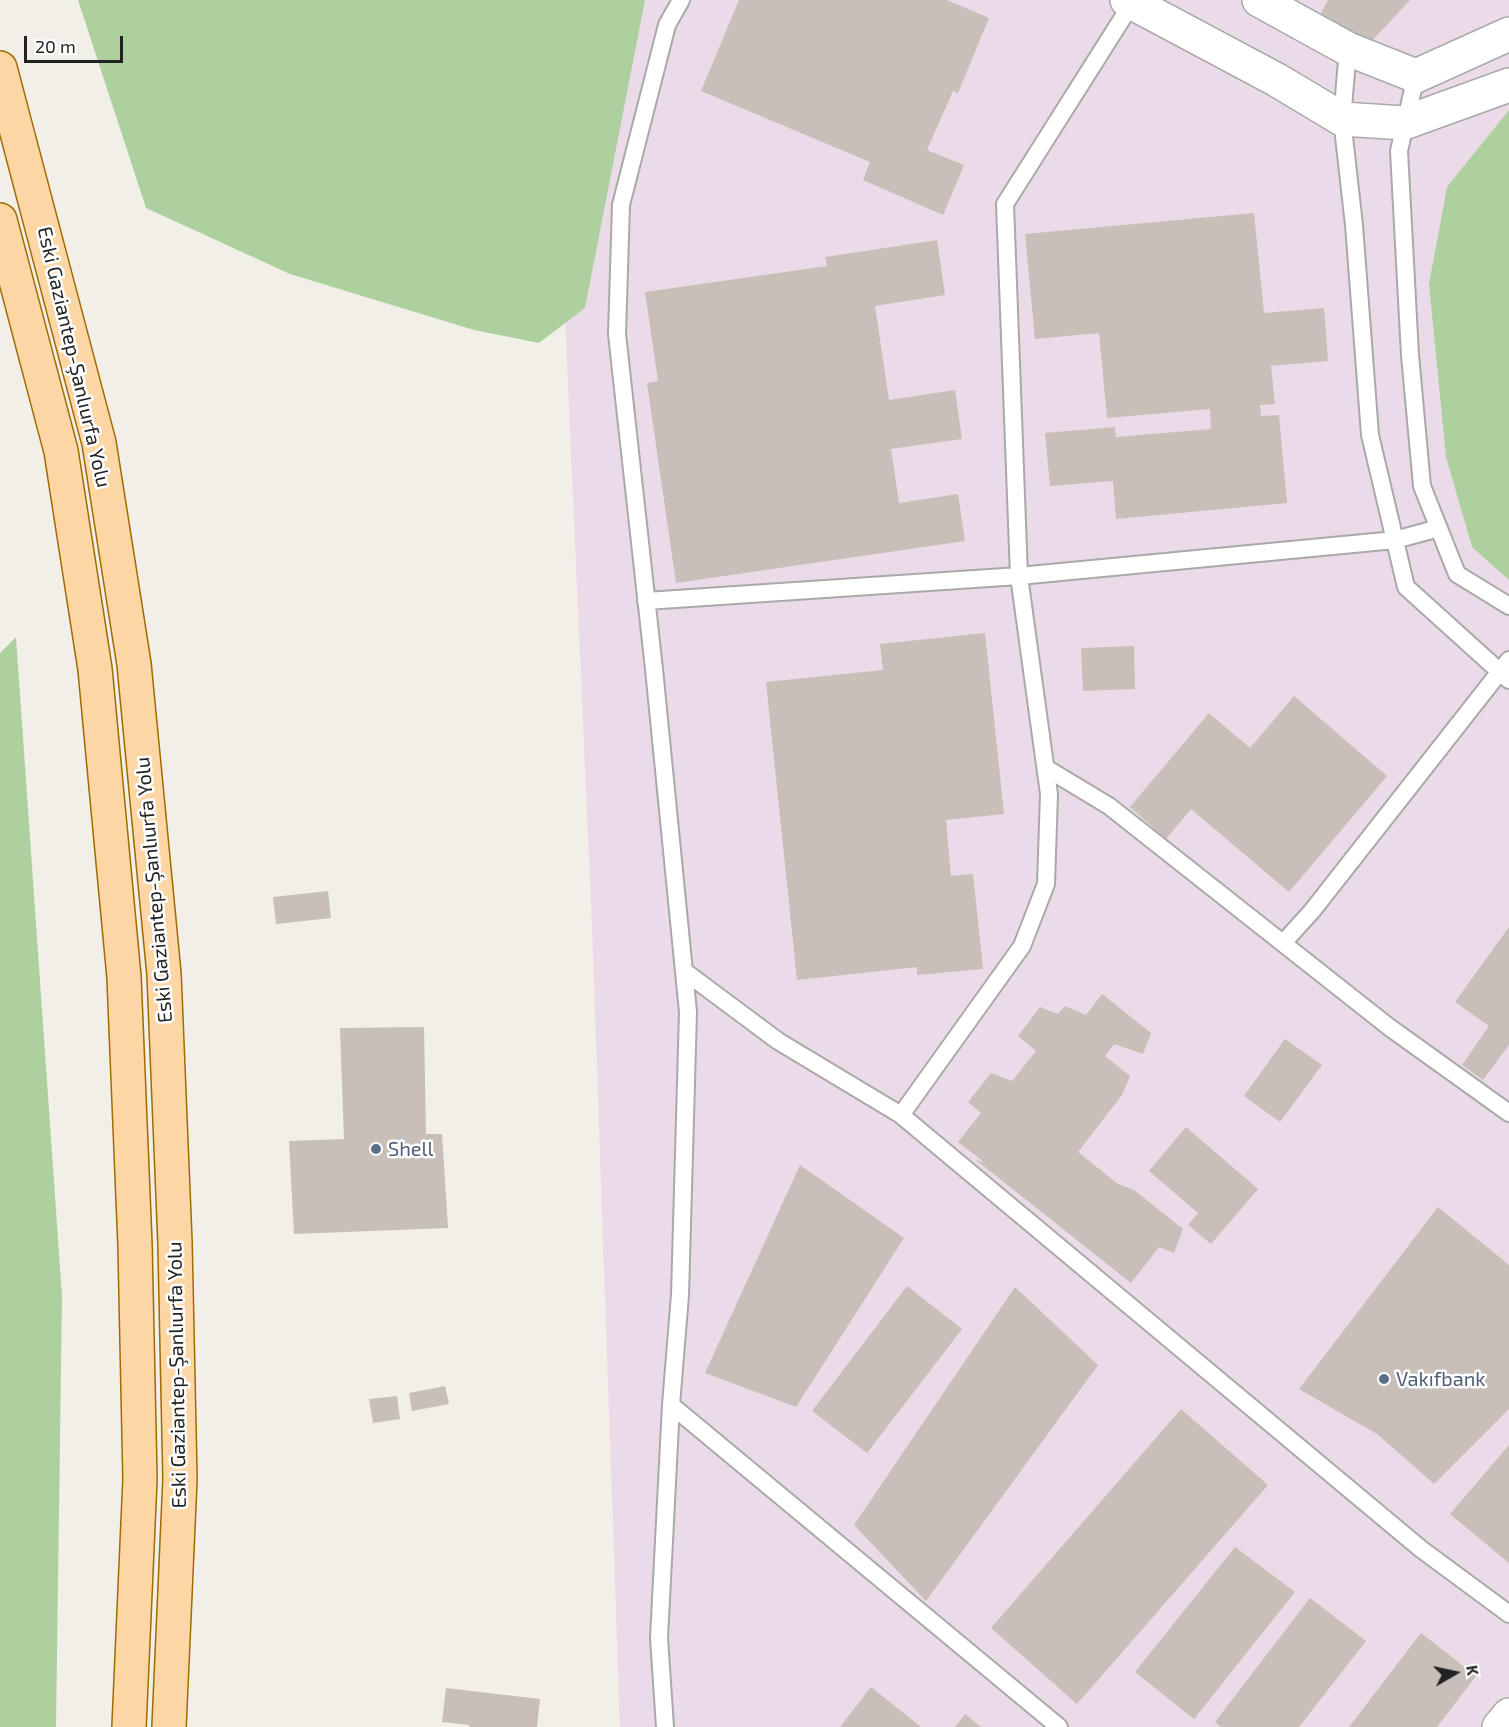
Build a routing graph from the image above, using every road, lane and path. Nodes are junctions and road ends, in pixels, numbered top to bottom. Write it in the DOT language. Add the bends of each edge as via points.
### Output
graph roads {
  1 [pos="681,0"];
  2 [pos="1259,0"];
  3 [pos="1131,1"];
  4 [pos="1509,34"];
  5 [pos="1348,49"];
  6 [pos="0,68"];
  7 [pos="1416,76"];
  8 [pos="1509,85"];
  9 [pos="1342,119"];
  10 [pos="1404,123"];
  11 [pos="0,220"];
  12 [pos="1439,528"];
  13 [pos="1395,540"];
  14 [pos="1019,576"];
  15 [pos="646,601"];
  16 [pos="1509,606"];
  17 [pos="1506,671"];
  18 [pos="1046,768"];
  19 [pos="1283,943"];
  20 [pos="684,971"];
  21 [pos="1509,1113"];
  22 [pos="901,1115"];
  23 [pos="671,1405"];
  24 [pos="1509,1614"];
  25 [pos="1509,1715"];
  26 [pos="129,1727"];
  27 [pos="169,1727"];
  28 [pos="665,1727"];
  29 [pos="1059,1727"];
  30 [pos="1499,1727"];
  1 -- 15 [label="lane" via="667,25 621,205 617,333"];
  2 -- 5 [label="street"];
  3 -- 9 [label="street"];
  3 -- 14 [label="lane" via="1005,204"];
  4 -- 7 [label="street"];
  5 -- 7 [label="street"];
  5 -- 9 [label="lane"];
  6 -- 27 [label="main road, Eski Gaziantep-Şanlıurfa Yolu" via="99,443 134,664 164,974 176,1243 180,1479"];
  7 -- 10 [label="lane"];
  8 -- 10 [label="street"];
  9 -- 10 [label="street"];
  9 -- 13 [label="lane" via="1370,435"];
  10 -- 12 [label="lane" via="1399,151 1410,355 1422,486"];
  11 -- 26 [label="main road, Eski Gaziantep-Şanlıurfa Yolu" via="61,451 95,669 124,977 140,1479"];
  12 -- 13 [label="lane"];
  12 -- 16 [label="lane" via="1457,574"];
  13 -- 14 [label="lane"];
  13 -- 17 [label="lane" via="1406,587"];
  14 -- 15 [label="lane"];
  14 -- 18 [label="lane"];
  15 -- 20 [label="lane"];
  17 -- 19 [label="lane"];
  18 -- 19 [label="lane" via="1109,806"];
  18 -- 22 [label="lane" via="1046,884 1022,946"];
  19 -- 21 [label="lane" via="1389,1027"];
  20 -- 22 [label="lane" via="778,1041"];
  20 -- 23 [label="lane" via="688,1012 680,1295"];
  22 -- 24 [label="lane" via="1421,1549"];
  23 -- 28 [label="lane" via="659,1638"];
  23 -- 29 [label="lane"];
  25 -- 30 [label="street"];
}
